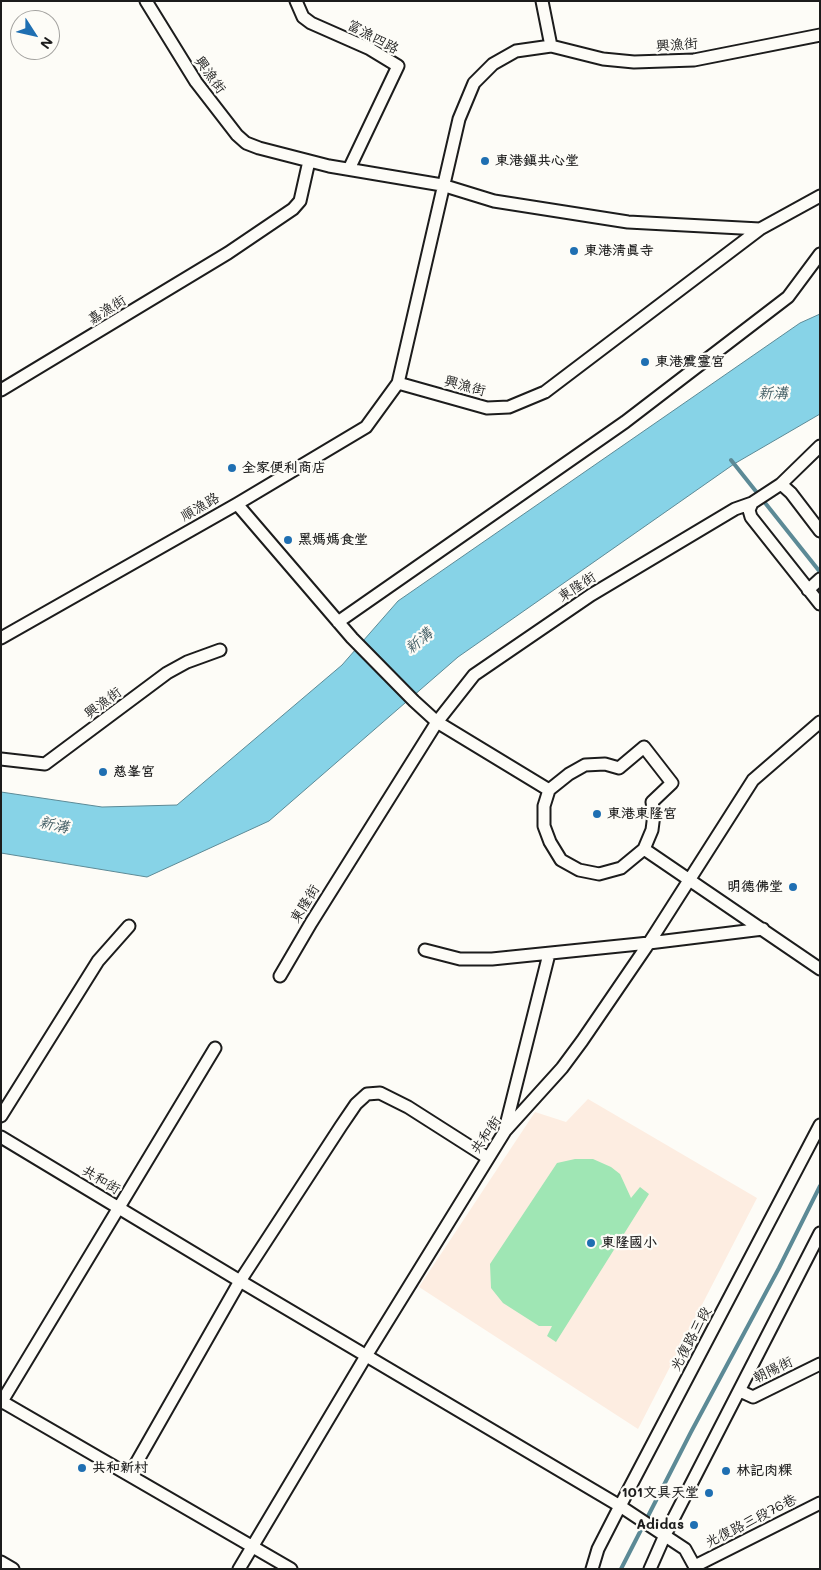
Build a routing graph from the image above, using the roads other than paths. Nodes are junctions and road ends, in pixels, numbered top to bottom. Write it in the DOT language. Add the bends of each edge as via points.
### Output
graph roads {
  1 [pos="146,1"];
  2 [pos="296,1"];
  3 [pos="542,1"];
  4 [pos="820,35"];
  5 [pos="551,46"];
  6 [pos="309,161"];
  7 [pos="349,169"];
  8 [pos="442,185"];
  9 [pos="820,196"];
  10 [pos="760,229"];
  11 [pos="820,254"];
  12 [pos="398,383"];
  13 [pos="1,390"];
  14 [pos="820,446"];
  15 [pos="777,485"];
  16 [pos="752,503"];
  17 [pos="237,504"];
  18 [pos="820,531"];
  19 [pos="820,579"];
  20 [pos="808,590"];
  21 [pos="820,604"];
  22 [pos="338,622"];
  23 [pos="1,638"];
  24 [pos="220,650"];
  25 [pos="437,722"];
  26 [pos="820,722"];
  27 [pos="1,759"];
  28 [pos="549,790"];
  29 [pos="644,849"];
  30 [pos="690,878"];
  31 [pos="129,926"];
  32 [pos="763,929"];
  33 [pos="649,943"];
  34 [pos="425,950"];
  35 [pos="549,954"];
  36 [pos="820,970"];
  37 [pos="280,976"];
  38 [pos="215,1048"];
  39 [pos="1,1116"];
  40 [pos="820,1125"];
  41 [pos="505,1131"];
  42 [pos="1,1137"];
  43 [pos="488,1158"];
  44 [pos="118,1207"];
  45 [pos="820,1234"];
  46 [pos="240,1282"];
  47 [pos="366,1356"];
  48 [pos="820,1364"];
  49 [pos="740,1391"];
  50 [pos="2,1402"];
  51 [pos="130,1474"];
  52 [pos="820,1503"];
  53 [pos="620,1506"];
  54 [pos="660,1531"];
  55 [pos="253,1546"];
  56 [pos="1,1562"];
  57 [pos="696,1567"];
  58 [pos="13,1569"];
  59 [pos="239,1569"];
  60 [pos="291,1569"];
  61 [pos="592,1569"];
  62 [pos="650,1569"];
  1 -- 6 [label="street, 興漁街" via="196,82 237,135 259,148"];
  2 -- 7 [label="street, 富漁四路" via="303,17 311,23 370,49 398,66"];
  3 -- 5 [label="street"];
  4 -- 5 [label="street, 興漁街" via="685,61 603,59"];
  5 -- 8 [label="street, 興漁街" via="516,51 493,64 474,84 458,119"];
  6 -- 7 [label="street, 興漁街"];
  6 -- 13 [label="street, 嘉漁街" via="300,201 293,209 228,253"];
  7 -- 8 [label="street, 興漁街"];
  8 -- 10 [label="street, 興漁街" via="494,201 628,222"];
  8 -- 12 [label="street, 興漁街"];
  9 -- 10 [label="street, 興漁街"];
  10 -- 12 [label="street, 興漁街" via="545,392 509,406 487,408"];
  11 -- 22 [label="street" via="788,297 626,422"];
  12 -- 17 [label="street, 順漁路" via="366,426"];
  14 -- 15 [label="street"];
  15 -- 16 [label="street"];
  15 -- 18 [label="street" via="791,493"];
  16 -- 20 [label="street" via="751,517"];
  16 -- 25 [label="street, 東隆街" via="591,595 474,674"];
  17 -- 22 [label="street"];
  17 -- 23 [label="street, 順漁路"];
  19 -- 20 [label="street"];
  20 -- 21 [label="street"];
  22 -- 25 [label="street"];
  24 -- 27 [label="street, 興漁街" via="187,662 167,674 45,764"];
  25 -- 28 [label="street"];
  25 -- 37 [label="street, 東隆街"];
  26 -- 30 [label="street" via="753,780"];
  28 -- 29 [label="street" via="544,806 544,826 561,860 579,870 599,874 621,868"];
  28 -- 29 [label="street" via="585,766 606,764 619,768 644,747 672,783 652,802 652,830"];
  29 -- 30 [label="street"];
  30 -- 32 [label="street"];
  30 -- 33 [label="street, 共和街"];
  31 -- 39 [label="street" via="98,961"];
  32 -- 33 [label="street"];
  32 -- 36 [label="street"];
  33 -- 35 [label="street"];
  33 -- 41 [label="street, 共和街" via="562,1068"];
  34 -- 35 [label="street" via="460,959"];
  35 -- 41 [label="street"];
  38 -- 44 [label="street"];
  40 -- 53 [label="street, 光復路三段"];
  41 -- 43 [label="street, 共和街"];
  42 -- 44 [label="street, 共和街"];
  43 -- 46 [label="street" via="408,1107 380,1093 368,1094 356,1104 341,1126"];
  43 -- 47 [label="street, 共和街"];
  44 -- 46 [label="street, 共和街"];
  44 -- 50 [label="street"];
  45 -- 49 [label="street"];
  46 -- 47 [label="street, 共和街"];
  46 -- 51 [label="street"];
  47 -- 53 [label="street, 共和街"];
  47 -- 55 [label="street, 共和街"];
  48 -- 49 [label="street, 朝陽街" via="752,1396"];
  49 -- 54 [label="street"];
  50 -- 51 [label="street"];
  51 -- 55 [label="street"];
  52 -- 57 [label="street, 光復路三段76巷"];
  53 -- 54 [label="street, 共和街"];
  53 -- 61 [label="street, 光復路三段" via="598,1549"];
  54 -- 57 [label="street" via="685,1549"];
  54 -- 62 [label="street"];
  55 -- 59 [label="street, 共和街"];
  55 -- 60 [label="street"];
  56 -- 58 [label="street"];
}
